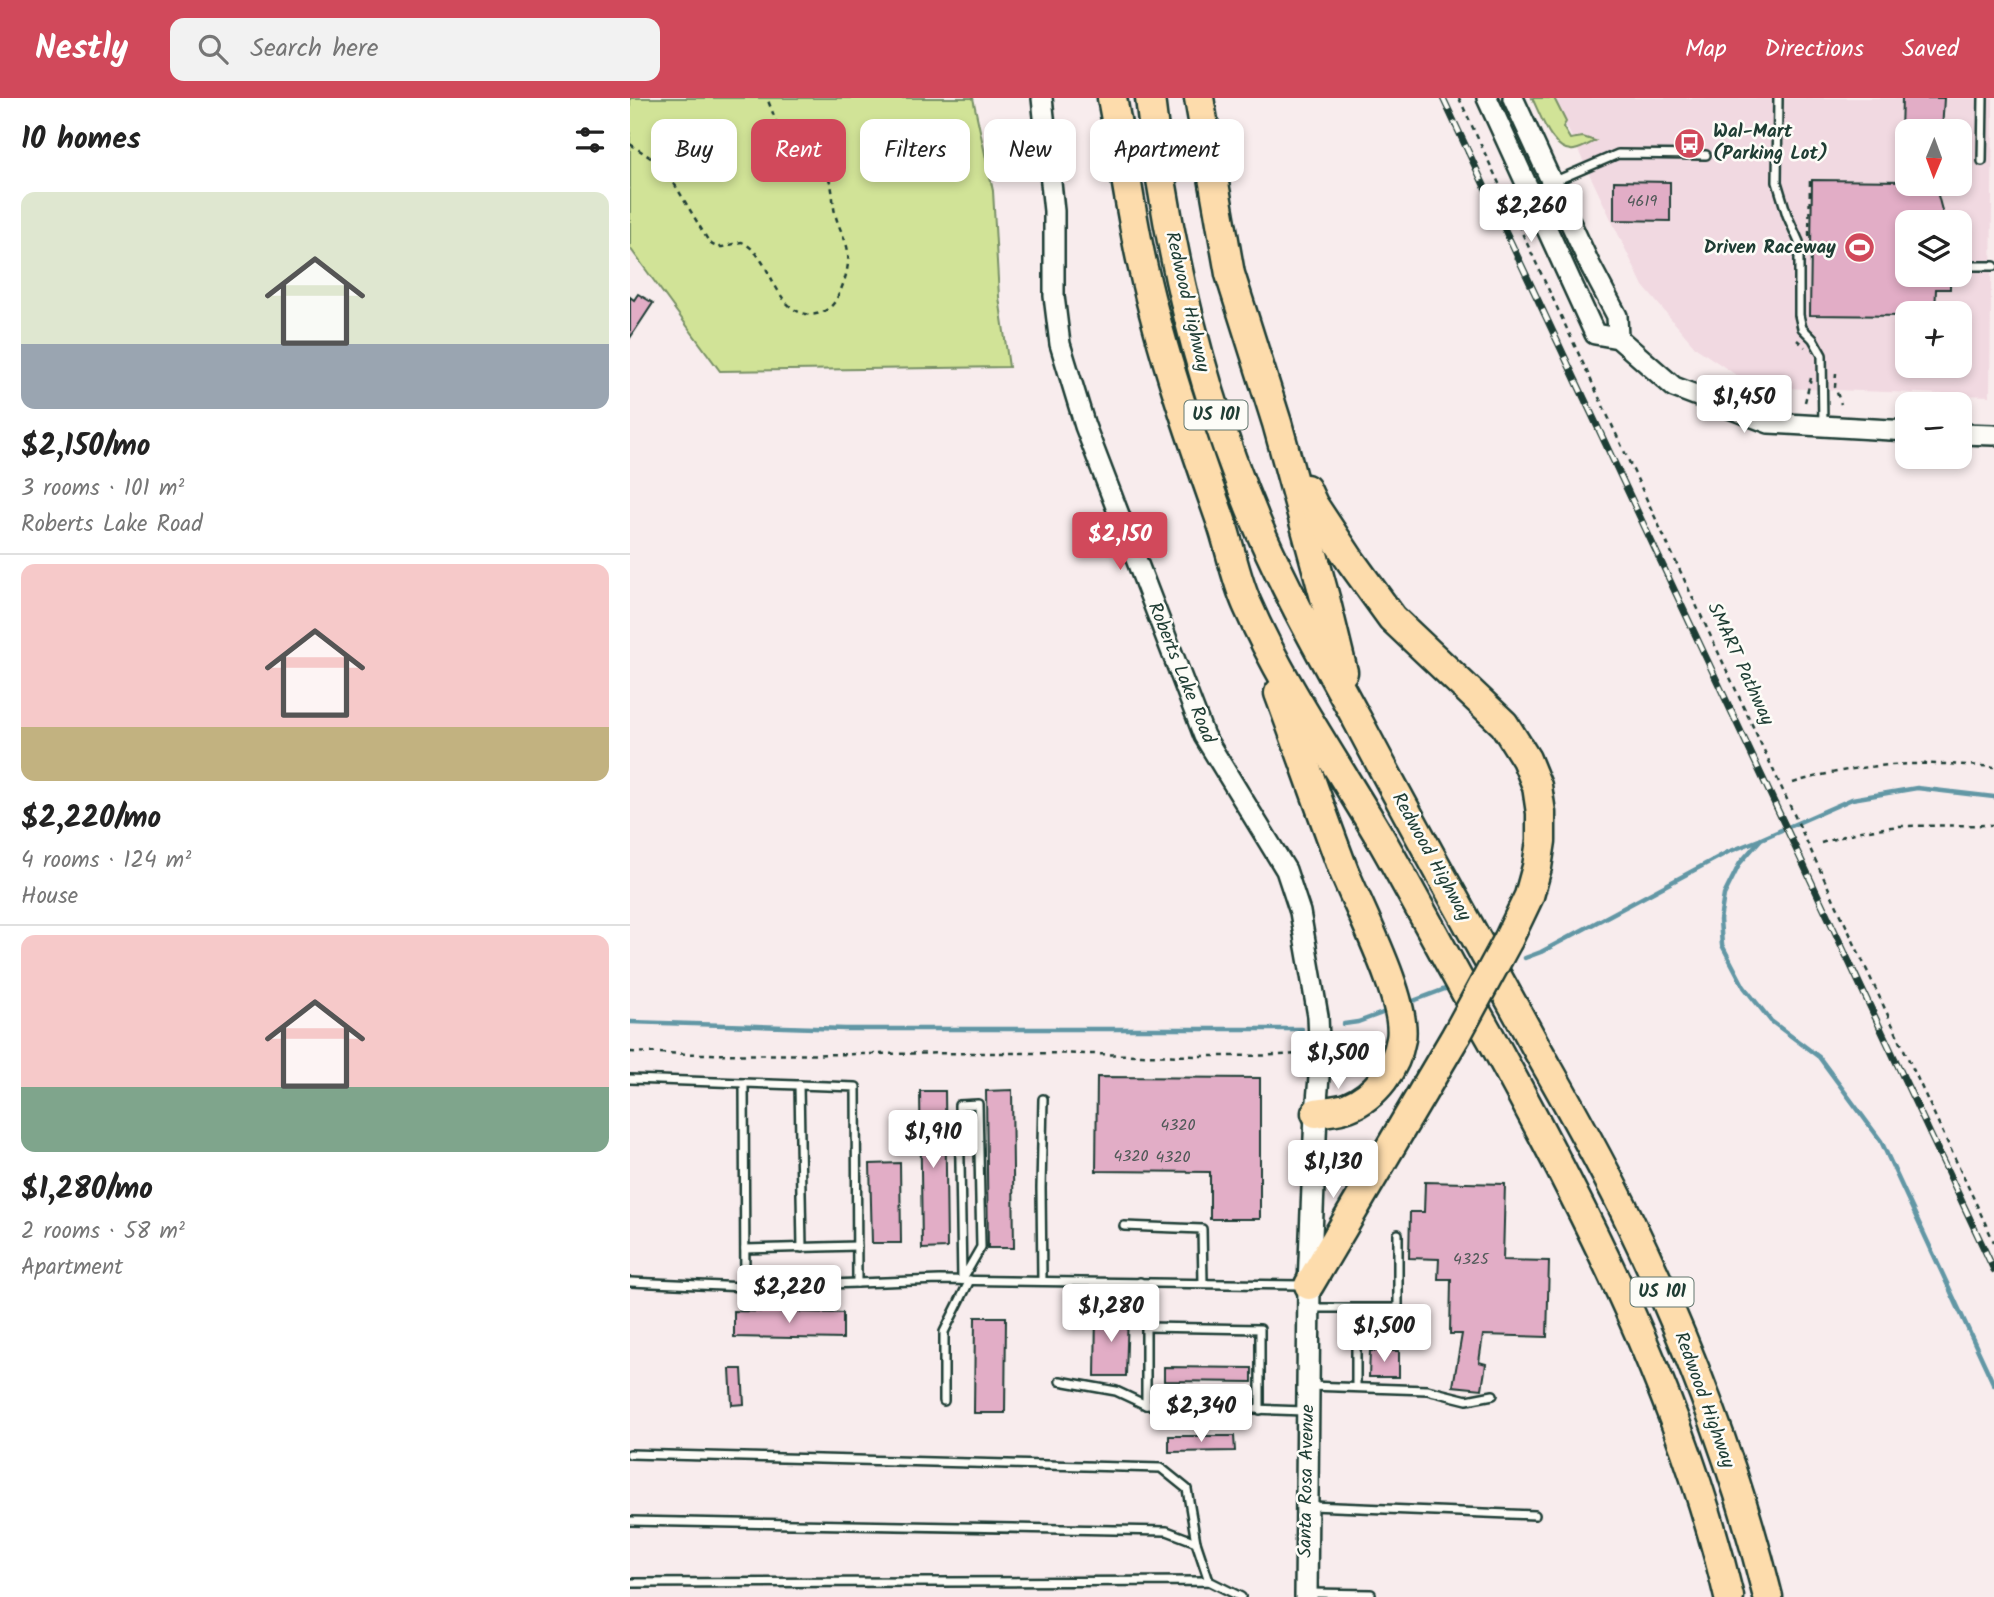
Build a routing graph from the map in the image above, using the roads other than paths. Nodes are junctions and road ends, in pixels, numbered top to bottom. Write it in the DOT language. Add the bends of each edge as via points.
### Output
graph roads {
  1 [pos="1042,98"];
  2 [pos="1112,98"];
  3 [pos="1150,98"];
  4 [pos="1199,98"];
  5 [pos="1487,98"];
  6 [pos="1513,98"];
  7 [pos="1778,98"];
  8 [pos="1983,98"];
  9 [pos="1706,155"];
  10 [pos="1982,161"];
  11 [pos="1553,181"];
  12 [pos="1530,192"];
  13 [pos="1972,266"];
  14 [pos="1994,266"];
  15 [pos="1618,338"];
  16 [pos="1277,423"];
  17 [pos="1823,426"];
  18 [pos="1895,430"];
  19 [pos="1972,434"];
  20 [pos="1994,435"];
  21 [pos="1245,602"];
  22 [pos="1351,709"];
  23 [pos="630,1079"];
  24 [pos="744,1083"];
  25 [pos="799,1085"];
  26 [pos="1043,1099"];
  27 [pos="1316,1113"];
  28 [pos="1124,1226"];
  29 [pos="1398,1234"];
  30 [pos="857,1246"];
  31 [pos="802,1248"];
  32 [pos="745,1249"];
  33 [pos="966,1280"];
  34 [pos="1042,1281"];
  35 [pos="630,1282"];
  36 [pos="1140,1282"];
  37 [pos="857,1283"];
  38 [pos="1203,1283"];
  39 [pos="745,1287"];
  40 [pos="1309,1296"];
  41 [pos="1146,1327"];
  42 [pos="1356,1349"];
  43 [pos="1060,1381"];
  44 [pos="1308,1386"];
  45 [pos="1356,1387"];
  46 [pos="1493,1395"];
  47 [pos="944,1401"];
  48 [pos="1146,1405"];
  49 [pos="1260,1410"];
  50 [pos="1308,1412"];
  51 [pos="630,1454"];
  52 [pos="1307,1506"];
  53 [pos="1535,1515"];
  54 [pos="630,1521"];
  55 [pos="1196,1542"];
  56 [pos="1209,1581"];
  57 [pos="630,1583"];
  58 [pos="1371,1594"];
  59 [pos="1306,1595"];
  60 [pos="1241,1597"];
  61 [pos="1729,1597"];
  62 [pos="1768,1597"];
  1 -- 27 [label="street, Roberts Lake Road" via="1054,211 1054,296 1064,356 1085,426 1204,736 1286,870 1300,912 1318,1016"];
  2 -- 21 [label="highway, Redwood Highway / US 101" via="1143,267 1194,447"];
  3 -- 22 [label="highway, Redwood Highway / US 101" via="1185,308 1219,422 1287,591"];
  4 -- 16 [label="highway" via="1230,274"];
  5 -- 12 [label="street"];
  6 -- 11 [label="street"];
  7 -- 17 [label="lane" via="1777,182 1799,242 1802,328 1822,355"];
  8 -- 10 [label="lane"];
  9 -- 11 [label="lane" via="1618,155"];
  11 -- 12 [label="lane"];
  11 -- 15 [label="street" via="1617,316"];
  12 -- 15 [label="street" via="1595,334"];
  13 -- 14 [label="lane"];
  15 -- 17 [label="street" via="1674,387 1769,423"];
  16 -- 22 [label="highway"];
  16 -- 40 [label="highway, bridge" via="1313,504 1385,608 1504,724 1527,758 1541,813 1537,867 1508,940"];
  17 -- 18 [label="street"];
  19 -- 20 [label="street"];
  21 -- 27 [label="highway" via="1401,1014 1402,1036 1386,1076 1370,1094 1347,1108"];
  21 -- 61 [label="highway, Redwood Highway / US 101" via="1431,929 1602,1248 1679,1435 1709,1520"];
  22 -- 62 [label="highway, Redwood Highway / US 101" via="1629,1219 1700,1384"];
  23 -- 24 [label="lane"];
  24 -- 25 [label="lane"];
  24 -- 32 [label="lane"];
  25 -- 30 [label="lane" via="856,1087"];
  25 -- 31 [label="lane"];
  26 -- 34 [label="lane"];
  27 -- 40 [label="main road, Santa Rosa Avenue"];
  28 -- 38 [label="lane" via="1202,1229"];
  29 -- 40 [label="lane" via="1398,1308"];
  30 -- 31 [label="lane"];
  30 -- 37 [label="lane"];
  31 -- 32 [label="lane"];
  32 -- 39 [label="lane"];
  33 -- 33 [label="lane" via="959,1105 978,1104 981,1247"];
  33 -- 34 [label="lane"];
  33 -- 37 [label="lane"];
  33 -- 47 [label="lane" via="944,1332"];
  34 -- 36 [label="lane"];
  35 -- 39 [label="lane"];
  36 -- 38 [label="lane"];
  36 -- 41 [label="lane"];
  37 -- 39 [label="lane"];
  38 -- 40 [label="lane"];
  40 -- 44 [label="main road, Santa Rosa Avenue"];
  41 -- 48 [label="lane"];
  41 -- 49 [label="lane" via="1260,1329"];
  42 -- 45 [label="lane"];
  43 -- 48 [label="lane" via="1116,1391"];
  44 -- 45 [label="lane"];
  44 -- 50 [label="main road, Santa Rosa Avenue"];
  45 -- 46 [label="lane" via="1427,1390 1467,1400"];
  48 -- 49 [label="lane"];
  49 -- 50 [label="lane"];
  50 -- 52 [label="main road, Santa Rosa Avenue"];
  51 -- 55 [label="lane" via="1161,1468 1187,1489"];
  52 -- 53 [label="lane"];
  52 -- 59 [label="main road, Santa Rosa Avenue"];
  54 -- 55 [label="lane" via="1167,1531"];
  55 -- 56 [label="lane"];
  56 -- 57 [label="lane"];
  56 -- 60 [label="lane"];
  58 -- 59 [label="lane"];
}
